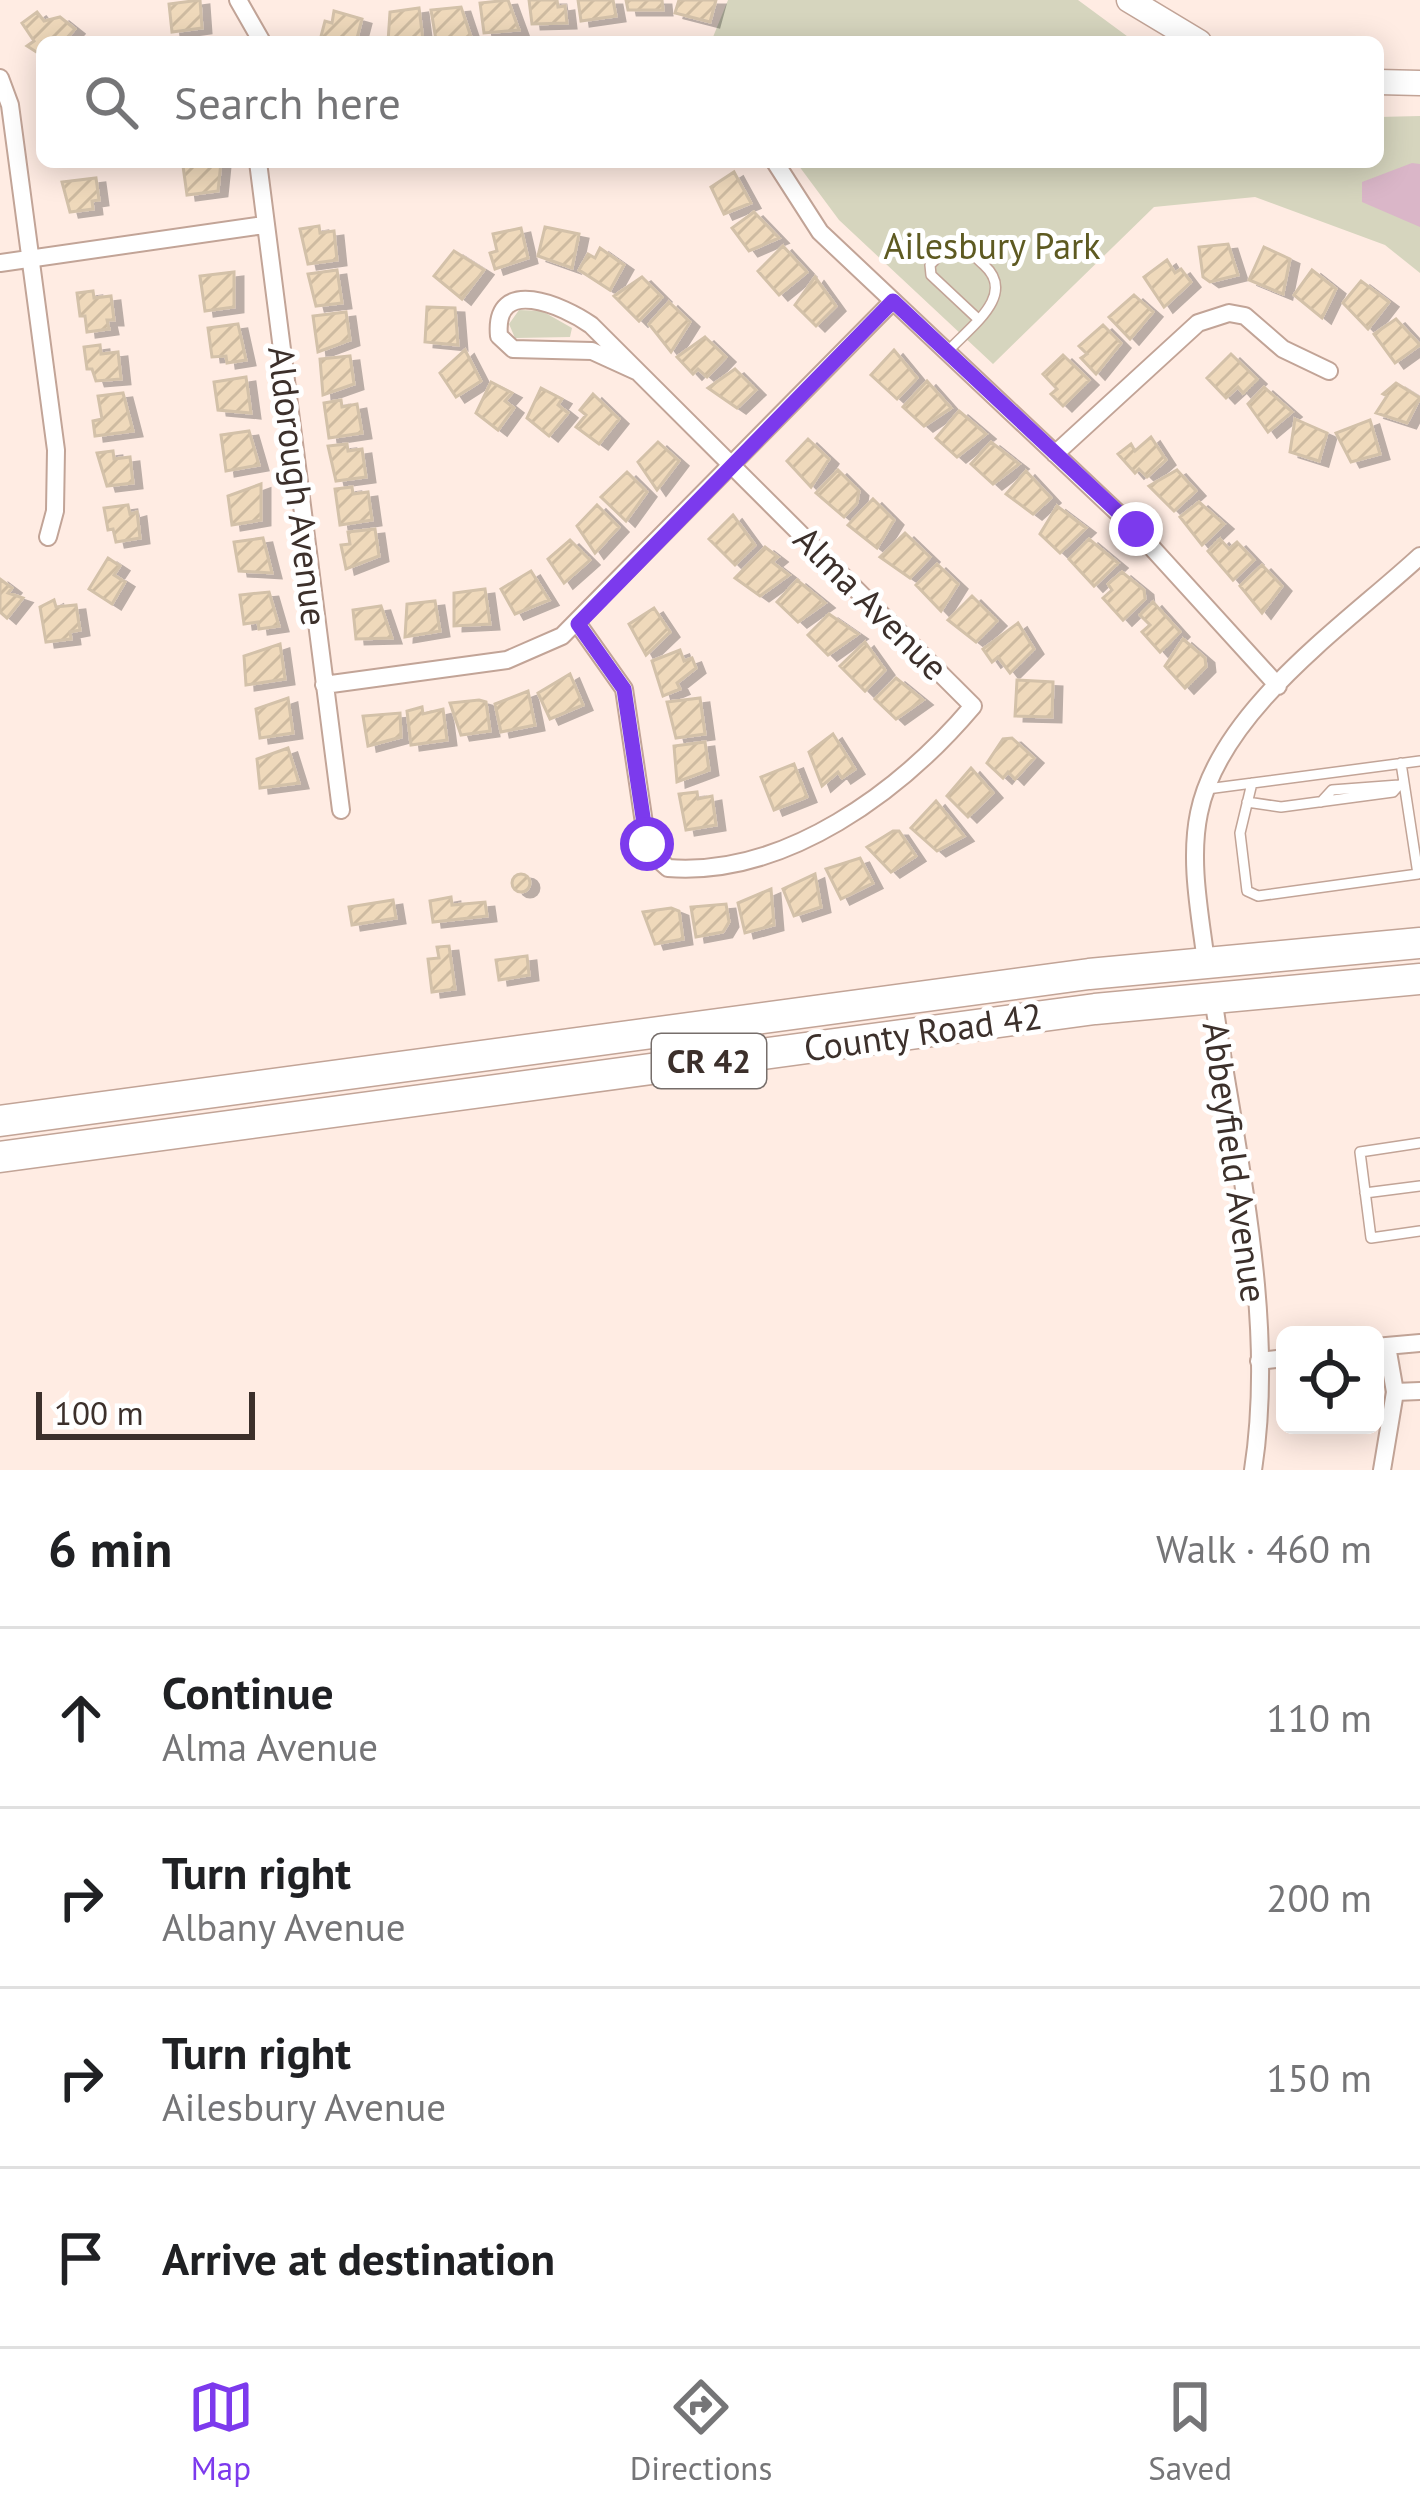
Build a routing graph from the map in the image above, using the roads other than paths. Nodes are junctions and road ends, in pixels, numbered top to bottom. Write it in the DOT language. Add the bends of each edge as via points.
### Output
graph roads {
  1 [pos="238,0"];
  2 [pos="1129,0"];
  3 [pos="259,36"];
  4 [pos="1189,36"];
  5 [pos="0,78"];
  6 [pos="1384,82"];
  7 [pos="1420,83"];
  8 [pos="259,168"];
  9 [pos="779,168"];
  10 [pos="264,226"];
  11 [pos="30,259"];
  12 [pos="0,263"];
  13 [pos="893,301"];
  14 [pos="978,319"];
  15 [pos="948,351"];
  16 [pos="1329,371"];
  17 [pos="638,372"];
  18 [pos="1055,454"];
  19 [pos="734,464"];
  20 [pos="48,537"];
  21 [pos="1416,566"];
  22 [pos="578,624"];
  23 [pos="324,685"];
  24 [pos="1278,686"];
  25 [pos="1420,761"];
  26 [pos="1401,764"];
  27 [pos="1252,783"];
  28 [pos="1402,785"];
  29 [pos="1207,789"];
  30 [pos="1247,802"];
  31 [pos="341,810"];
  32 [pos="1420,943"];
  33 [pos="1206,962"];
  34 [pos="1420,980"];
  35 [pos="1213,997"];
  36 [pos="867,1040"];
  37 [pos="486,1055"];
  38 [pos="490,1091"];
  39 [pos="0,1121"];
  40 [pos="1420,1143"];
  41 [pos="0,1157"];
  42 [pos="1420,1186"];
  43 [pos="1365,1193"];
  44 [pos="1420,1231"];
  45 [pos="1420,1343"];
  46 [pos="1384,1346"];
  47 [pos="1384,1356"];
  48 [pos="1276,1359"];
  49 [pos="1258,1361"];
  50 [pos="1420,1391"];
  51 [pos="1395,1392"];
  52 [pos="1253,1470"];
  53 [pos="1382,1470"];
  1 -- 3 [label="street"];
  2 -- 4 [label="street"];
  5 -- 11 [label="street"];
  6 -- 7 [label="street"];
  8 -- 10 [label="street, Aldorough Avenue"];
  9 -- 13 [label="street" via="820,232"];
  10 -- 11 [label="street"];
  10 -- 23 [label="street, Aldorough Avenue"];
  11 -- 12 [label="street"];
  11 -- 20 [label="street" via="58,479"];
  13 -- 15 [label="street"];
  13 -- 19 [label="street"];
  14 -- 14 [label="lane" via="931,275 930,265 952,242 998,280 998,295"];
  14 -- 15 [label="lane"];
  15 -- 18 [label="street"];
  16 -- 18 [label="street" via="1283,349 1245,316 1213,316"];
  17 -- 17 [label="street" via="560,305 520,298 500,314 499,336 512,349 592,351"];
  17 -- 19 [label="street"];
  18 -- 24 [label="street" via="1136,529"];
  19 -- 22 [label="street"];
  19 -- 22 [label="street, Alma Avenue" via="973,706 945,738 890,788 808,836 716,864 668,868 652,859 647,844 624,689"];
  21 -- 24 [label="street"];
  22 -- 23 [label="street" via="507,660"];
  23 -- 31 [label="street, Aldorough Avenue"];
  24 -- 29 [label="street" via="1231,738"];
  25 -- 26 [label="lane"];
  26 -- 27 [label="lane"];
  26 -- 28 [label="lane"];
  27 -- 29 [label="lane"];
  27 -- 30 [label="lane"];
  28 -- 30 [label="lane" via="1281,807"];
  28 -- 30 [label="lane" via="1418,874 1258,896 1247,891 1244,875"];
  29 -- 33 [label="street" via="1197,844"];
  32 -- 33 [label="highway"];
  33 -- 36 [label="highway" via="1201,978 978,1005"];
  33 -- 37 [label="highway, County Road 42 / CR 42"];
  34 -- 35 [label="highway, County Road 42 / CR 42"];
  35 -- 36 [label="highway, County Road 42 / CR 42"];
  35 -- 49 [label="street, Abbeyfield Avenue"];
  36 -- 38 [label="highway, County Road 42 / CR 42"];
  37 -- 38 [label="highway"];
  37 -- 39 [label="highway, County Road 42 / CR 42"];
  38 -- 41 [label="highway, County Road 42 / CR 42"];
  40 -- 43 [label="lane" via="1360,1152"];
  42 -- 43 [label="lane"];
  43 -- 44 [label="lane" via="1371,1238"];
  45 -- 46 [label="street"];
  47 -- 51 [label="street"];
  48 -- 49 [label="street"];
  49 -- 52 [label="street, Abbeyfield Avenue"];
  50 -- 51 [label="street"];
  51 -- 53 [label="street"];
}
